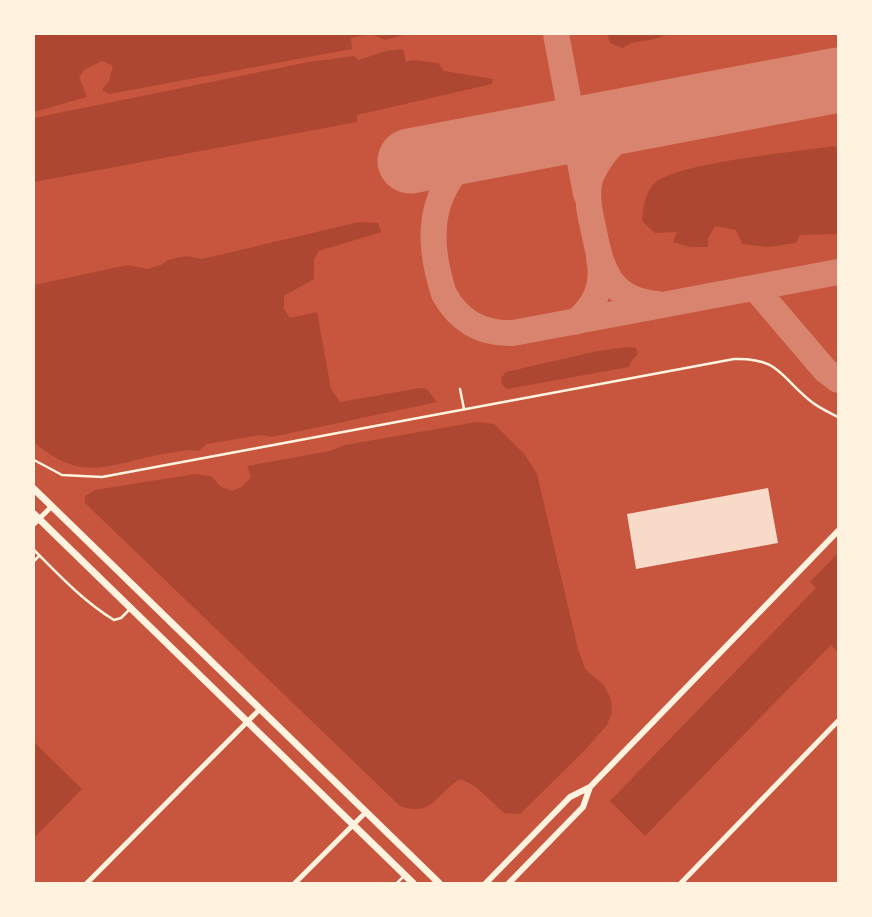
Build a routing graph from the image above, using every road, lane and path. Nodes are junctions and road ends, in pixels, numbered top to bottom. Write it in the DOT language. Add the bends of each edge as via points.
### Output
graph roads {
  1 [pos="460,389"];
  2 [pos="464,409"];
  3 [pos="838,417"];
  4 [pos="34,460"];
  5 [pos="34,489"];
  6 [pos="52,506"];
  7 [pos="36,519"];
  8 [pos="838,531"];
  9 [pos="34,550"];
  10 [pos="39,556"];
  11 [pos="34,561"];
  12 [pos="131,608"];
  13 [pos="260,709"];
  14 [pos="838,721"];
  15 [pos="248,722"];
  16 [pos="590,787"];
  17 [pos="366,812"];
  18 [pos="353,825"];
  19 [pos="405,875"];
  20 [pos="87,883"];
  21 [pos="295,883"];
  22 [pos="397,883"];
  23 [pos="413,883"];
  24 [pos="439,883"];
  25 [pos="486,883"];
  26 [pos="509,883"];
  27 [pos="681,883"];
  1 -- 2 [label="lane"];
  2 -- 3 [label="lane" via="751,358 783,372 808,399"];
  2 -- 4 [label="lane" via="102,477 62,475"];
  5 -- 6 [label="main road"];
  6 -- 7 [label="street"];
  6 -- 13 [label="main road"];
  7 -- 12 [label="main road"];
  8 -- 16 [label="street"];
  9 -- 10 [label="lane"];
  10 -- 11 [label="lane"];
  10 -- 12 [label="lane" via="86,602 114,620"];
  12 -- 15 [label="main road"];
  13 -- 15 [label="street"];
  13 -- 17 [label="main road"];
  14 -- 27 [label="street"];
  15 -- 18 [label="main road"];
  15 -- 20 [label="street"];
  16 -- 25 [label="street" via="570,797"];
  16 -- 26 [label="street" via="583,807"];
  17 -- 18 [label="street"];
  17 -- 24 [label="main road"];
  18 -- 19 [label="main road"];
  18 -- 21 [label="street"];
  19 -- 22 [label="lane"];
  19 -- 23 [label="main road"];
}
